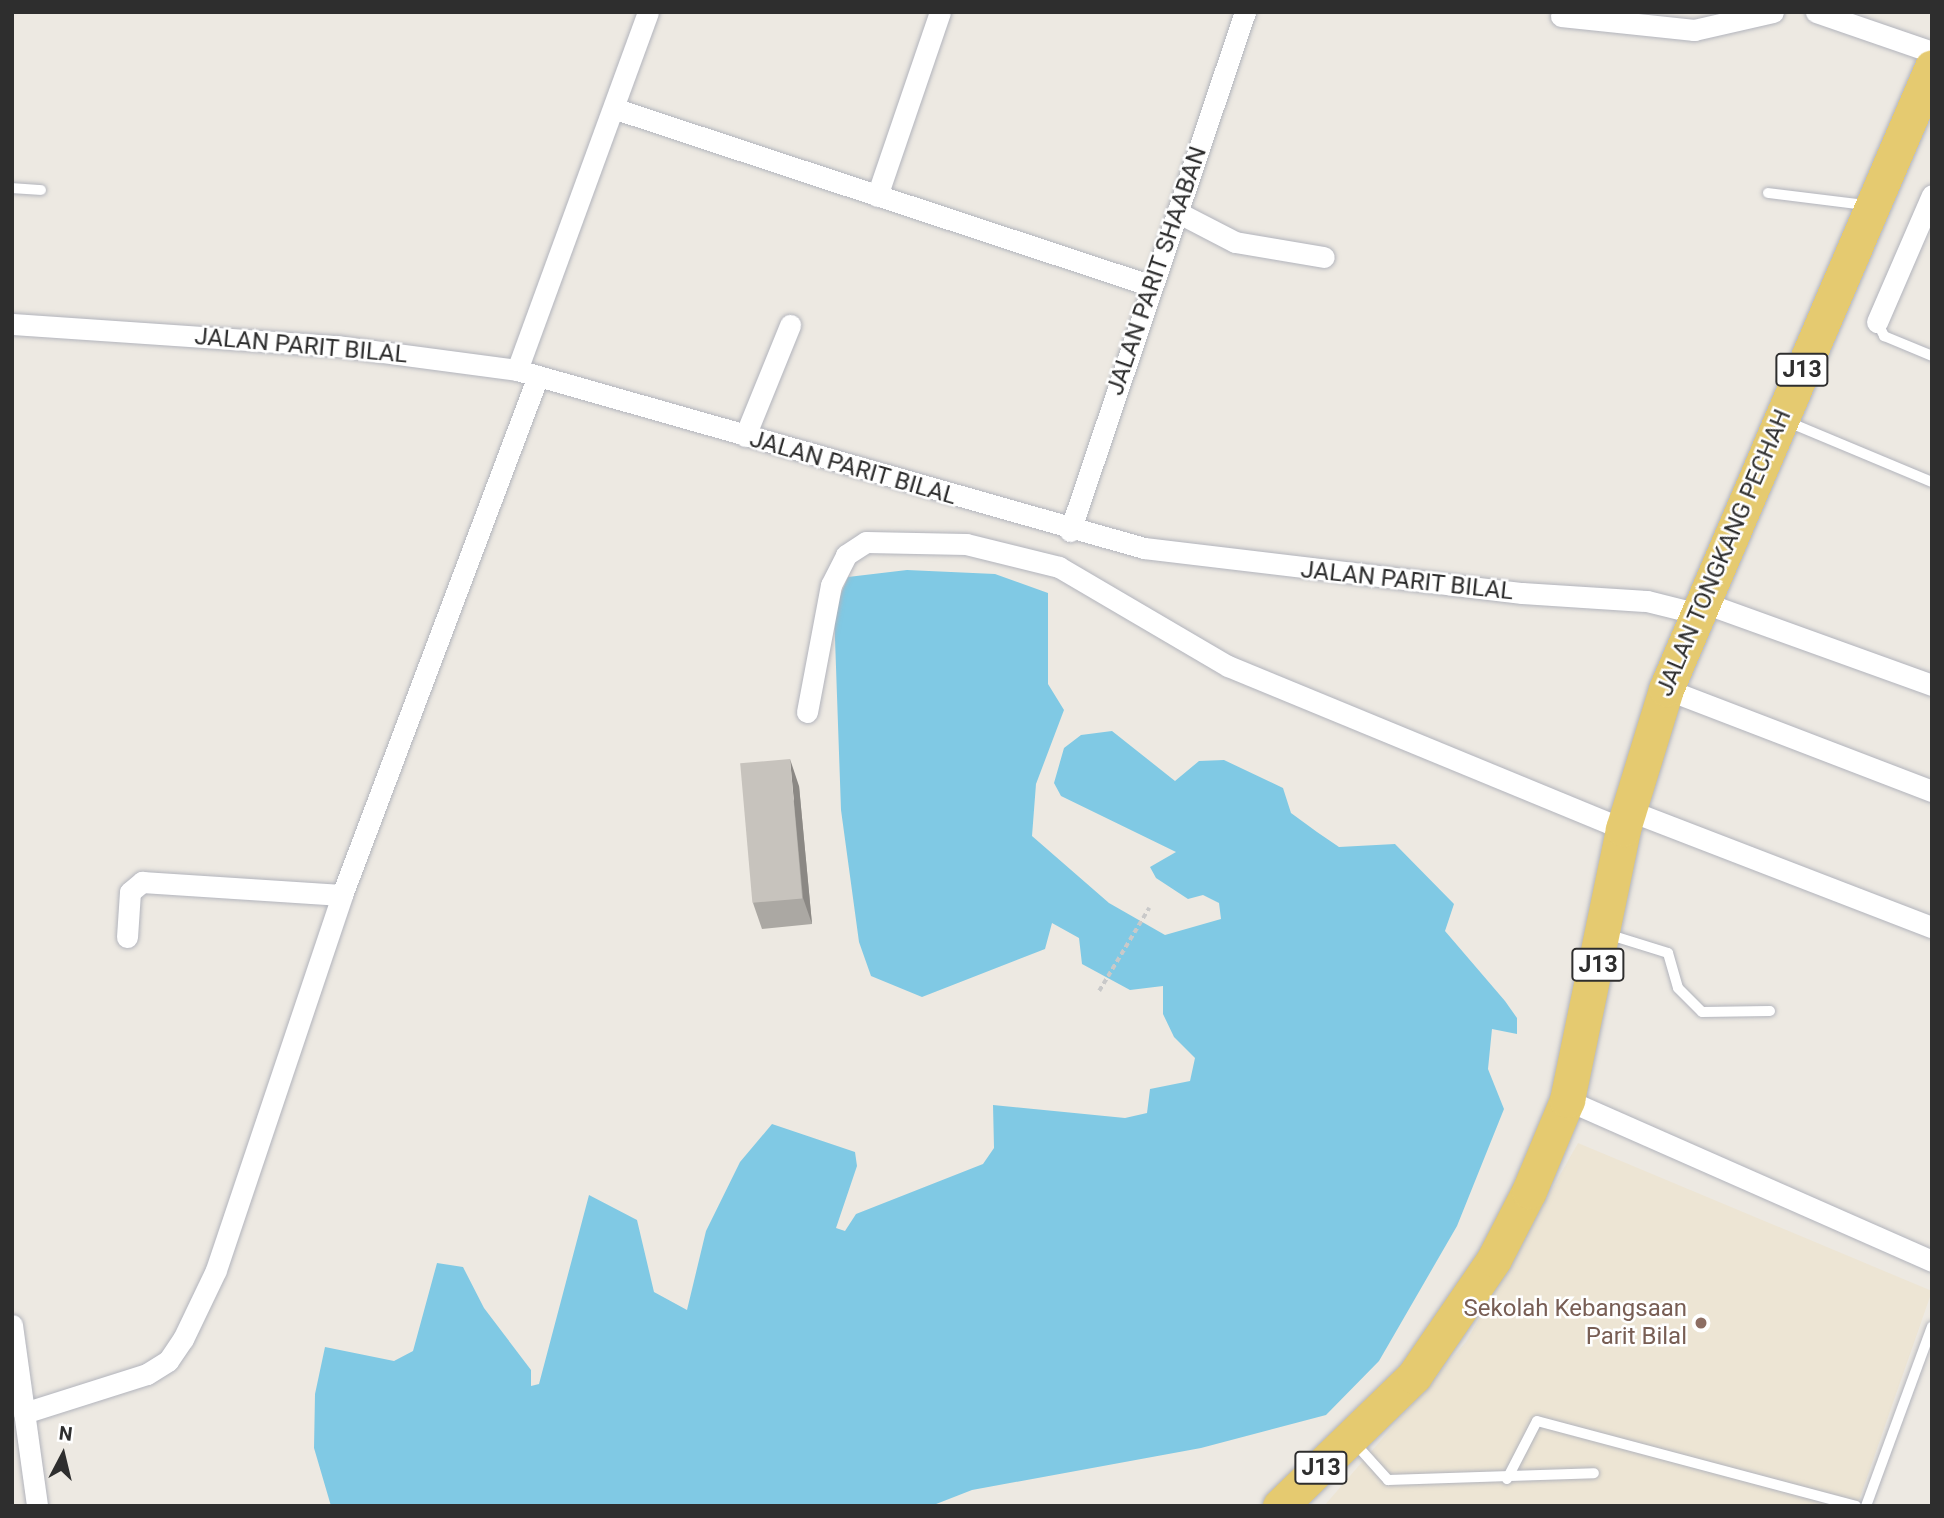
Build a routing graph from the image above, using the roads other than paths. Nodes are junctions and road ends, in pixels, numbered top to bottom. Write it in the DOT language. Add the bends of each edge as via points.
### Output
graph roads {
  1 [pos="648,12"];
  2 [pos="940,12"];
  3 [pos="1245,12"];
  4 [pos="1773,12"];
  5 [pos="1816,12"];
  6 [pos="1561,16"];
  7 [pos="1932,52"];
  8 [pos="1932,67"];
  9 [pos="616,109"];
  10 [pos="1923,117"];
  11 [pos="12,188"];
  12 [pos="41,190"];
  13 [pos="1768,192"];
  14 [pos="1932,195"];
  15 [pos="877,196"];
  16 [pos="1874,206"];
  17 [pos="1185,217"];
  18 [pos="1324,257"];
  19 [pos="1152,286"];
  20 [pos="1877,323"];
  21 [pos="12,324"];
  22 [pos="790,325"];
  23 [pos="1932,356"];
  24 [pos="517,370"];
  25 [pos="538,376"];
  26 [pos="1780,418"];
  27 [pos="745,436"];
  28 [pos="1932,482"];
  29 [pos="1070,531"];
  30 [pos="1697,607"];
  31 [pos="1932,685"];
  32 [pos="1666,689"];
  33 [pos="807,712"];
  34 [pos="1932,791"];
  35 [pos="1625,819"];
  36 [pos="342,895"];
  37 [pos="1932,927"];
  38 [pos="1604,933"];
  39 [pos="127,937"];
  40 [pos="1770,1011"];
  41 [pos="1567,1100"];
  42 [pos="1932,1261"];
  43 [pos="12,1325"];
  44 [pos="1932,1327"];
  45 [pos="24,1413"];
  46 [pos="1352,1440"];
  47 [pos="1594,1473"];
  48 [pos="1507,1479"];
  49 [pos="37,1506"];
  50 [pos="1280,1506"];
  51 [pos="1856,1506"];
  52 [pos="1866,1506"];
  1 -- 9 [label="street"];
  2 -- 15 [label="street"];
  3 -- 17 [label="street, JALAN PARIT SHAABAN"];
  4 -- 6 [label="street" via="1694,30"];
  5 -- 7 [label="street"];
  8 -- 10 [label="main road, JALAN TONGKANG PECHAH / J13"];
  9 -- 15 [label="street"];
  9 -- 24 [label="street"];
  10 -- 16 [label="main road, JALAN TONGKANG PECHAH / J13"];
  11 -- 12 [label="lane"];
  13 -- 16 [label="lane"];
  14 -- 20 [label="street"];
  15 -- 19 [label="street"];
  16 -- 26 [label="main road, JALAN TONGKANG PECHAH / J13"];
  17 -- 18 [label="street" via="1242,244"];
  17 -- 19 [label="street, JALAN PARIT SHAABAN"];
  19 -- 29 [label="street, JALAN PARIT SHAABAN"];
  20 -- 23 [label="lane" via="1884,336"];
  21 -- 24 [label="street, JALAN PARIT BILAL" via="337,346"];
  22 -- 27 [label="street"];
  24 -- 25 [label="street, JALAN PARIT BILAL"];
  25 -- 27 [label="street, JALAN PARIT BILAL"];
  25 -- 36 [label="street"];
  26 -- 28 [label="lane"];
  26 -- 30 [label="main road, JALAN TONGKANG PECHAH / J13"];
  27 -- 29 [label="street, JALAN PARIT BILAL"];
  29 -- 30 [label="street, JALAN PARIT BILAL" via="1261,565"];
  30 -- 31 [label="street, JALAN PARIT BILAL"];
  30 -- 32 [label="main road, JALAN TONGKANG PECHAH / J13"];
  32 -- 34 [label="street"];
  32 -- 35 [label="main road, JALAN TONGKANG PECHAH / J13"];
  33 -- 35 [label="street" via="831,585 845,555 866,542 966,544 1059,567 1228,666"];
  35 -- 37 [label="street"];
  35 -- 38 [label="main road, JALAN TONGKANG PECHAH / J13"];
  36 -- 39 [label="street" via="142,881 130,892"];
  36 -- 45 [label="street" via="216,1270 183,1339 168,1361 147,1374"];
  38 -- 40 [label="lane" via="1668,953 1678,988 1702,1012"];
  38 -- 41 [label="main road, JALAN TONGKANG PECHAH / J13"];
  41 -- 42 [label="street"];
  41 -- 46 [label="main road, JALAN TONGKANG PECHAH / J13" via="1488,1269 1414,1376"];
  43 -- 45 [label="street"];
  44 -- 52 [label="lane"];
  45 -- 49 [label="street"];
  46 -- 48 [label="lane" via="1388,1480"];
  46 -- 50 [label="main road, JALAN TONGKANG PECHAH / J13"];
  47 -- 48 [label="lane"];
  48 -- 51 [label="lane" via="1537,1421"];
}
